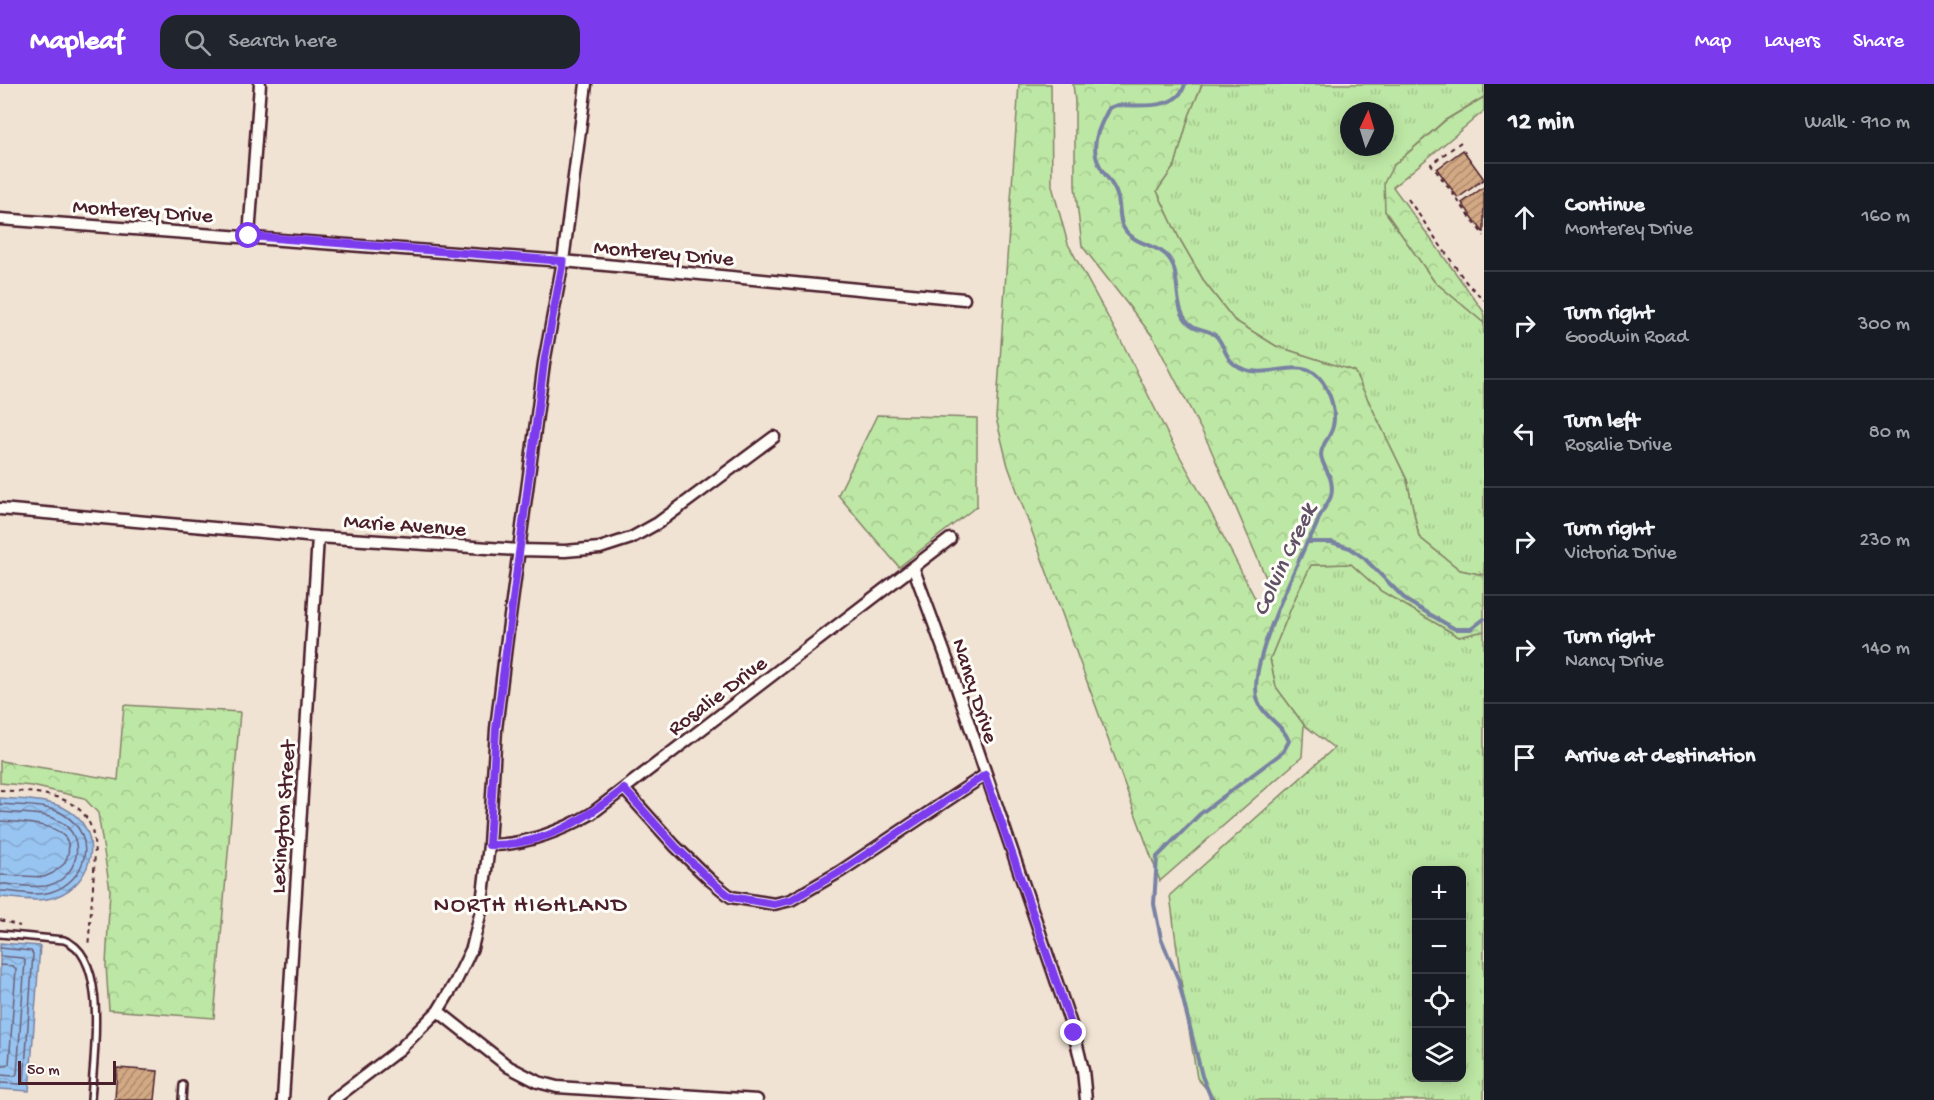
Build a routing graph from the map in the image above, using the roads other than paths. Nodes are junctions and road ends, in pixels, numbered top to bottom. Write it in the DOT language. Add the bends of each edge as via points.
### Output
graph roads {
  1 [pos="260,84"];
  2 [pos="586,84"];
  3 [pos="0,219"];
  4 [pos="249,236"];
  5 [pos="563,261"];
  6 [pos="964,299"];
  7 [pos="774,437"];
  8 [pos="0,509"];
  9 [pos="318,537"];
  10 [pos="950,539"];
  11 [pos="519,550"];
  12 [pos="913,567"];
  13 [pos="985,775"];
  14 [pos="624,789"];
  15 [pos="489,845"];
  16 [pos="0,934"];
  17 [pos="438,1011"];
  18 [pos="183,1085"];
  19 [pos="91,1100"];
  20 [pos="182,1100"];
  21 [pos="283,1100"];
  22 [pos="333,1100"];
  23 [pos="757,1100"];
  24 [pos="1086,1100"];
  1 -- 4 [label="street"];
  2 -- 5 [label="street"];
  3 -- 4 [label="street, Monterey Drive"];
  4 -- 5 [label="street, Monterey Drive"];
  5 -- 6 [label="street, Monterey Drive"];
  5 -- 11 [label="street" via="544,363"];
  7 -- 11 [label="street, Marie Avenue" via="658,523 631,538 600,548"];
  8 -- 9 [label="street, Marie Avenue"];
  9 -- 11 [label="street, Marie Avenue"];
  9 -- 21 [label="street, Lexington Street"];
  10 -- 12 [label="street, Rosalie Drive"];
  11 -- 15 [label="street" via="496,729"];
  12 -- 13 [label="street, Nancy Drive"];
  12 -- 14 [label="street, Rosalie Drive"];
  13 -- 14 [label="street" via="841,871 791,900 774,904 731,897 675,846"];
  13 -- 24 [label="street, Nancy Drive" via="1074,1033"];
  14 -- 15 [label="street, Rosalie Drive" via="566,828 509,845"];
  15 -- 17 [label="street" via="472,948"];
  16 -- 19 [label="lane" via="71,942 87,962 95,1004"];
  17 -- 22 [label="street" via="400,1049"];
  17 -- 23 [label="street" via="508,1067 538,1082 557,1087"];
  18 -- 20 [label="lane"];
}
